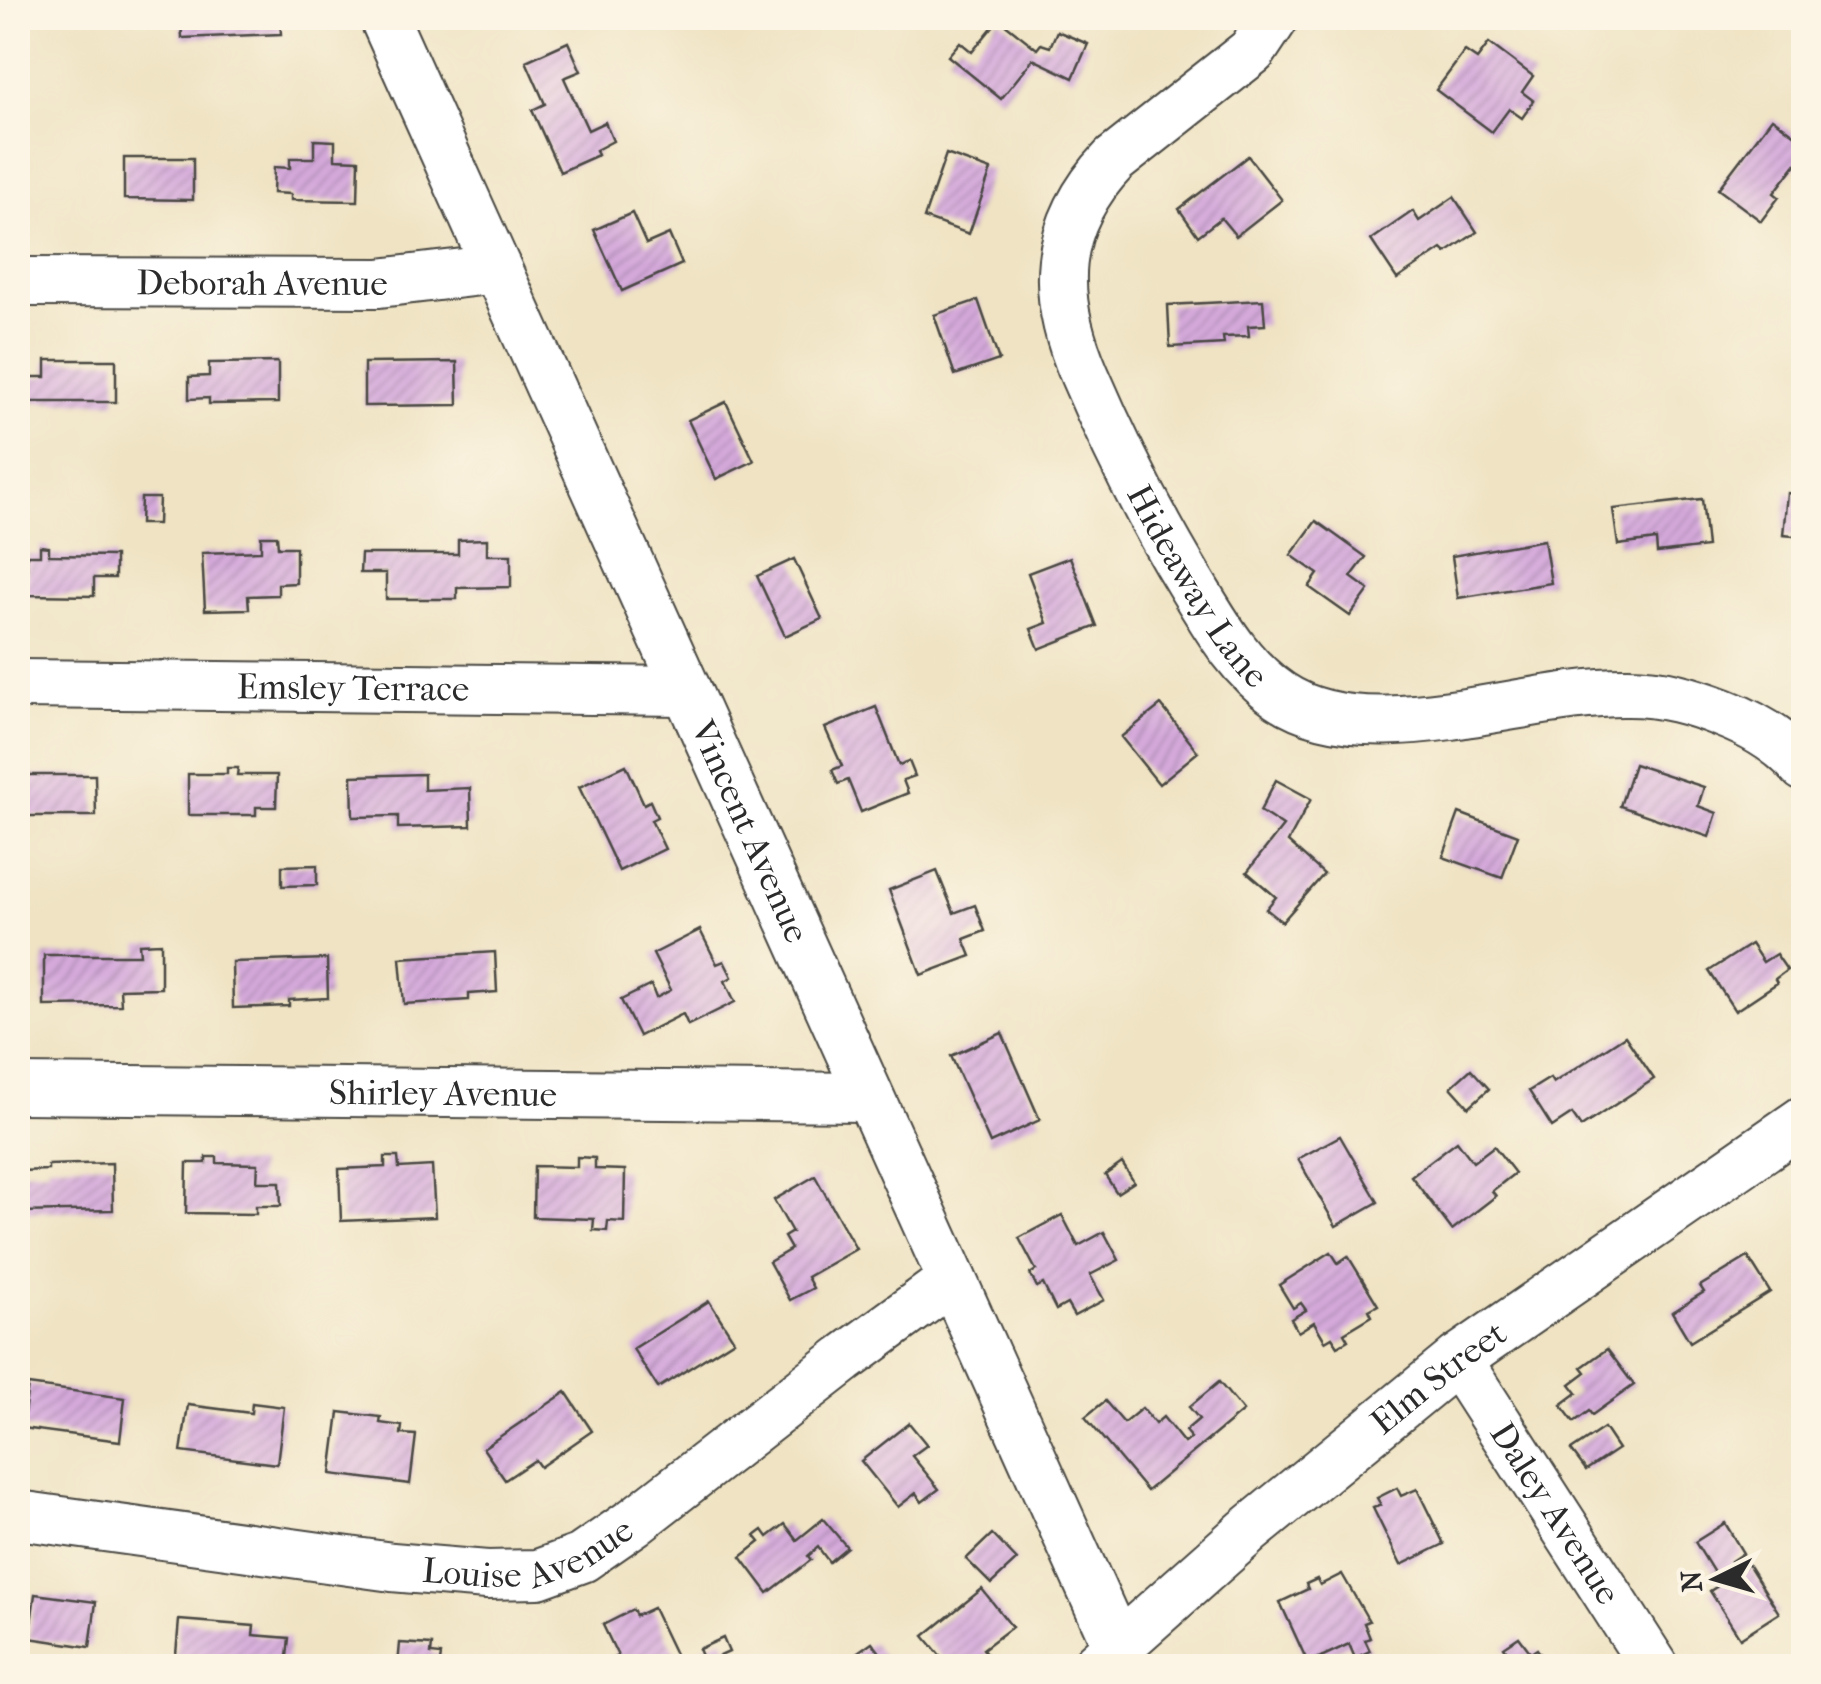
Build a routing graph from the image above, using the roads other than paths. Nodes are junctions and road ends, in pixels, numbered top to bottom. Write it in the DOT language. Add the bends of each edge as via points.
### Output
graph roads {
  1 [pos="384,18"];
  2 [pos="1274,18"];
  3 [pos="497,269"];
  4 [pos="24,282"];
  5 [pos="18,684"];
  6 [pos="687,690"];
  7 [pos="1804,768"];
  8 [pos="18,1089"];
  9 [pos="869,1097"];
  10 [pos="1804,1120"];
  11 [pos="952,1280"];
  12 [pos="1457,1360"];
  13 [pos="18,1515"];
  14 [pos="1113,1660"];
  15 [pos="1654,1666"];
  1 -- 3 [label="street, Vincent Avenue"];
  2 -- 7 [label="street, Hideaway Lane" via="1252,50 1095,180 1063,256 1064,312 1080,364 1147,508 1223,637 1281,696 1326,715 1376,721 1592,694 1663,694 1766,734"];
  3 -- 4 [label="street, Deborah Avenue" via="380,283"];
  3 -- 6 [label="street, Vincent Avenue"];
  5 -- 6 [label="street, Emsley Terrace"];
  6 -- 9 [label="street, Vincent Avenue"];
  8 -- 9 [label="street, Shirley Avenue"];
  9 -- 11 [label="street, Vincent Avenue"];
  10 -- 12 [label="street, Elm Street"];
  11 -- 13 [label="street, Louise Avenue" via="634,1522 582,1558 538,1574 392,1567"];
  11 -- 14 [label="street, Vincent Avenue"];
  12 -- 14 [label="street, Elm Street" via="1248,1532"];
  12 -- 15 [label="street, Daley Avenue"];
}
